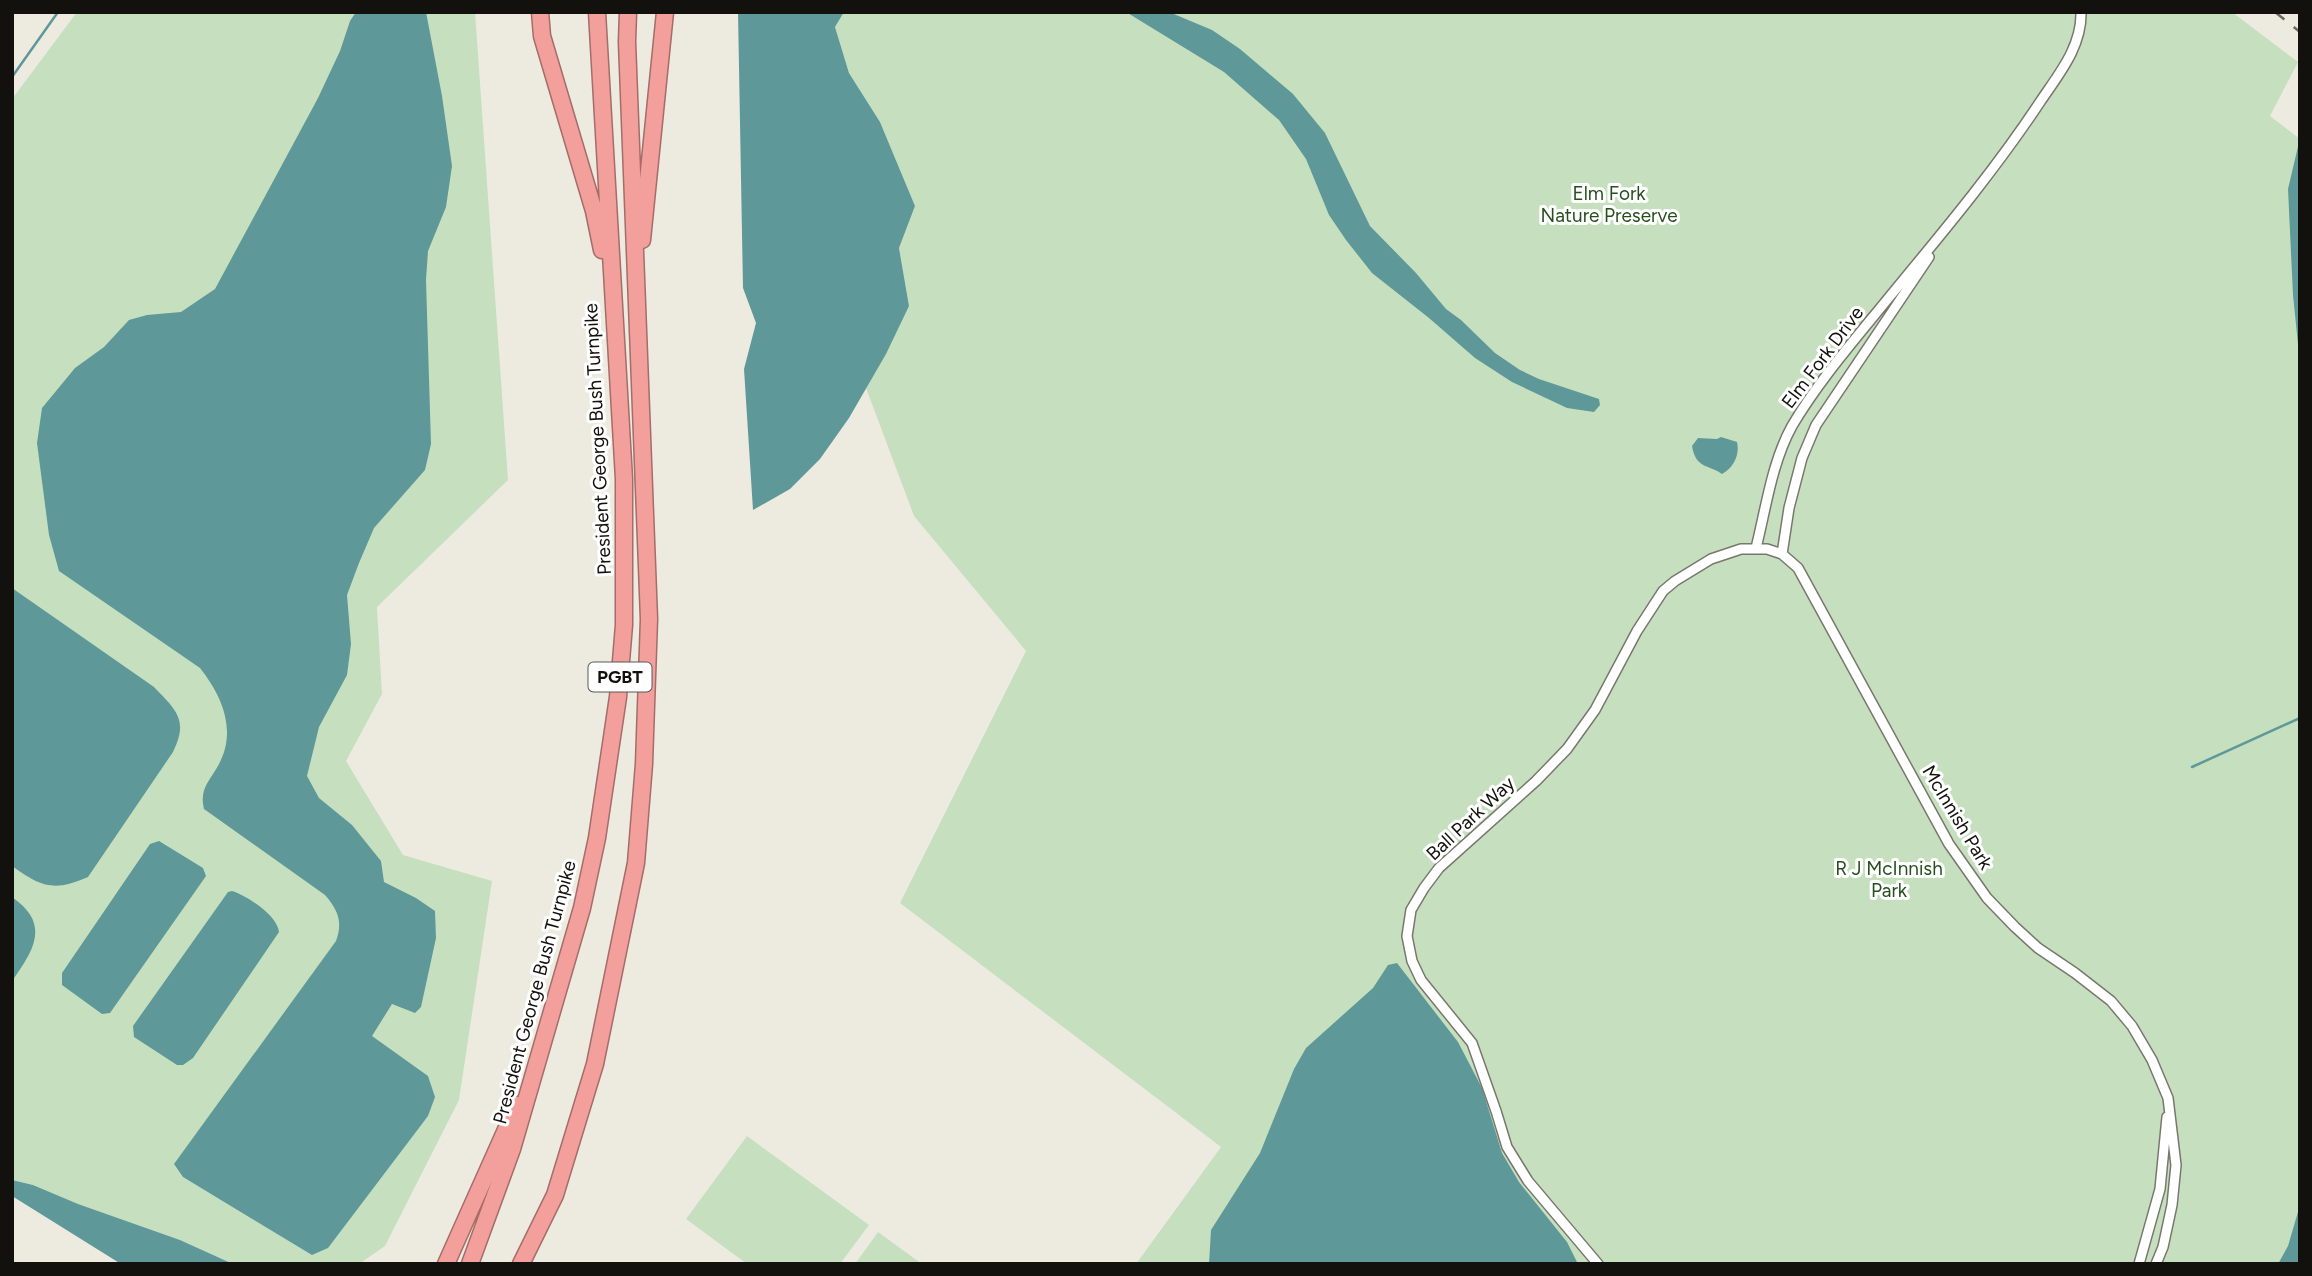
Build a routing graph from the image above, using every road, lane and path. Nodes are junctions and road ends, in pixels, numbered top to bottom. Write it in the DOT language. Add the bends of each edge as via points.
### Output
graph roads {
  1 [pos="540,12"];
  2 [pos="597,12"];
  3 [pos="628,12"];
  4 [pos="665,12"];
  5 [pos="2081,12"];
  6 [pos="1961,210"];
  7 [pos="612,297"];
  8 [pos="635,302"];
  9 [pos="1756,548"];
  10 [pos="1782,554"];
  11 [pos="542,1048"];
  12 [pos="2168,1098"];
  13 [pos="555,1195"];
  14 [pos="446,1264"];
  15 [pos="471,1264"];
  16 [pos="521,1264"];
  17 [pos="534,1264"];
  18 [pos="1598,1264"];
  19 [pos="2139,1264"];
  20 [pos="2156,1264"];
  1 -- 7 [label="highway" via="542,36 594,211"];
  2 -- 7 [label="highway, President George Bush Turnpike / PGBT"];
  3 -- 8 [label="highway, PGBT"];
  4 -- 8 [label="highway"];
  5 -- 6 [label="street, Elm Fork Drive" via="2076,42 2062,69"];
  6 -- 9 [label="street, Elm Fork Drive" via="1856,337 1792,427 1780,454"];
  6 -- 10 [label="street, Elm Fork Drive" via="1816,425 1802,458"];
  7 -- 11 [label="highway, President George Bush Turnpike / PGBT" via="625,541 618,696 582,908"];
  8 -- 13 [label="highway, PGBT" via="649,619 636,863 595,1064"];
  9 -- 10 [label="street, Ball Park Way"];
  9 -- 18 [label="street, Ball Park Way" via="1711,559 1663,591 1595,710 1567,749 1439,867 1411,910 1407,936 1412,961 1472,1043 1507,1147 1528,1181"];
  10 -- 12 [label="street, McInnish Park" via="1812,589 1949,844 1987,898 2038,948 2111,1001 2145,1049"];
  11 -- 14 [label="highway"];
  11 -- 15 [label="highway, President George Bush Turnpike / PGBT"];
  12 -- 19 [label="street" via="2160,1189"];
  12 -- 20 [label="street, McInnish Park" via="2176,1165 2172,1205"];
  13 -- 16 [label="highway, PGBT"];
  13 -- 17 [label="highway"];
}
